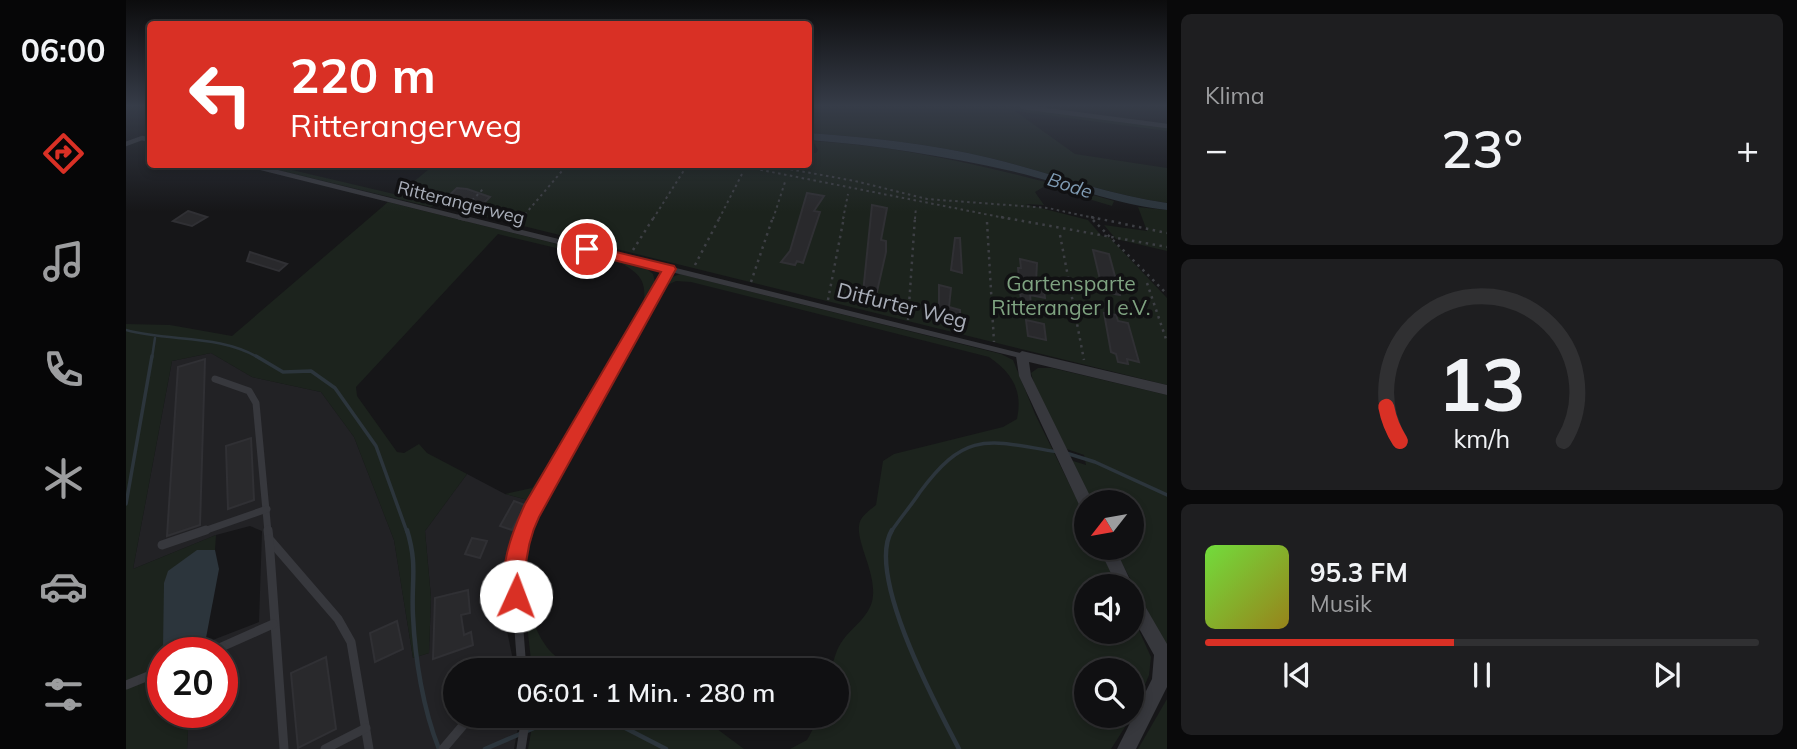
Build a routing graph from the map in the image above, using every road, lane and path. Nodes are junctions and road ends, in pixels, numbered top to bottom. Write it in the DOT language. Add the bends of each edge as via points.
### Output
graph roads {
  1 [pos="261,168"];
  2 [pos="565,168"];
  3 [pos="685,168"];
  4 [pos="751,168"];
  5 [pos="783,168"];
  6 [pos="742,174"];
  7 [pos="785,182"];
  8 [pos="484,188"];
  9 [pos="848,194"];
  10 [pos="916,206"];
  11 [pos="457,217"];
  12 [pos="1093,220"];
  13 [pos="987,222"];
  14 [pos="511,230"];
  15 [pos="1167,233"];
  16 [pos="1060,235"];
  17 [pos="1113,239"];
  18 [pos="1167,247"];
  19 [pos="627,259"];
  20 [pos="669,269"];
  21 [pos="691,274"];
  22 [pos="1147,283"];
  23 [pos="749,288"];
  24 [pos="1167,294"];
  25 [pos="826,307"];
  26 [pos="907,326"];
  27 [pos="1167,342"];
  28 [pos="995,349"];
  29 [pos="1022,356"];
  30 [pos="1085,371"];
  31 [pos="215,379"];
  32 [pos="1167,390"];
  33 [pos="1079,490"];
  34 [pos="267,509"];
  35 [pos="269,539"];
  36 [pos="162,545"];
  37 [pos="1144,621"];
  38 [pos="273,624"];
  39 [pos="238,640"];
  40 [pos="521,658"];
  41 [pos="147,676"];
  42 [pos="126,685"];
  43 [pos="366,728"];
  44 [pos="461,728"];
  45 [pos="524,728"];
  46 [pos="446,746"];
  47 [pos="522,746"];
  48 [pos="284,749"];
  49 [pos="325,749"];
  50 [pos="369,749"];
  51 [pos="1126,749"];
  1 -- 11 [label="lane, Ritterangerweg"];
  2 -- 14 [label="path"];
  3 -- 19 [label="path"];
  4 -- 17 [label="path"];
  5 -- 12 [label="path" via="927,199 1048,208"];
  6 -- 21 [label="path"];
  7 -- 23 [label="path"];
  8 -- 11 [label="path"];
  9 -- 25 [label="path"];
  10 -- 26 [label="path"];
  11 -- 14 [label="lane, Ritterangerweg"];
  12 -- 15 [label="path"];
  12 -- 17 [label="path"];
  13 -- 28 [label="path"];
  14 -- 19 [label="lane, Ritterangerweg"];
  16 -- 30 [label="path"];
  17 -- 18 [label="path"];
  17 -- 24 [label="path"];
  19 -- 20 [label="lane, Ritterangerweg"];
  20 -- 21 [label="lane, Ditfurter Weg"];
  20 -- 40 [label="lane" via="522,532 514,578"];
  21 -- 23 [label="lane, Ditfurter Weg"];
  22 -- 27 [label="path"];
  23 -- 25 [label="lane, Ditfurter Weg"];
  25 -- 26 [label="lane, Ditfurter Weg"];
  26 -- 28 [label="lane, Ditfurter Weg"];
  28 -- 29 [label="lane, Ditfurter Weg"];
  29 -- 30 [label="street, Ditfurter Weg"];
  29 -- 33 [label="street" via="1025,376"];
  30 -- 32 [label="street, Ditfurter Weg"];
  31 -- 34 [label="lane" via="249,391 256,403"];
  34 -- 35 [label="lane"];
  34 -- 36 [label="lane"];
  35 -- 38 [label="lane"];
  35 -- 43 [label="lane" via="338,619 351,642"];
  37 -- 51 [label="street" via="1163,654 1161,680"];
  38 -- 39 [label="lane"];
  38 -- 48 [label="lane"];
  41 -- 42 [label="lane"];
  43 -- 49 [label="lane"];
  43 -- 50 [label="lane"];
  44 -- 46 [label="lane"];
  45 -- 47 [label="lane"];
}
